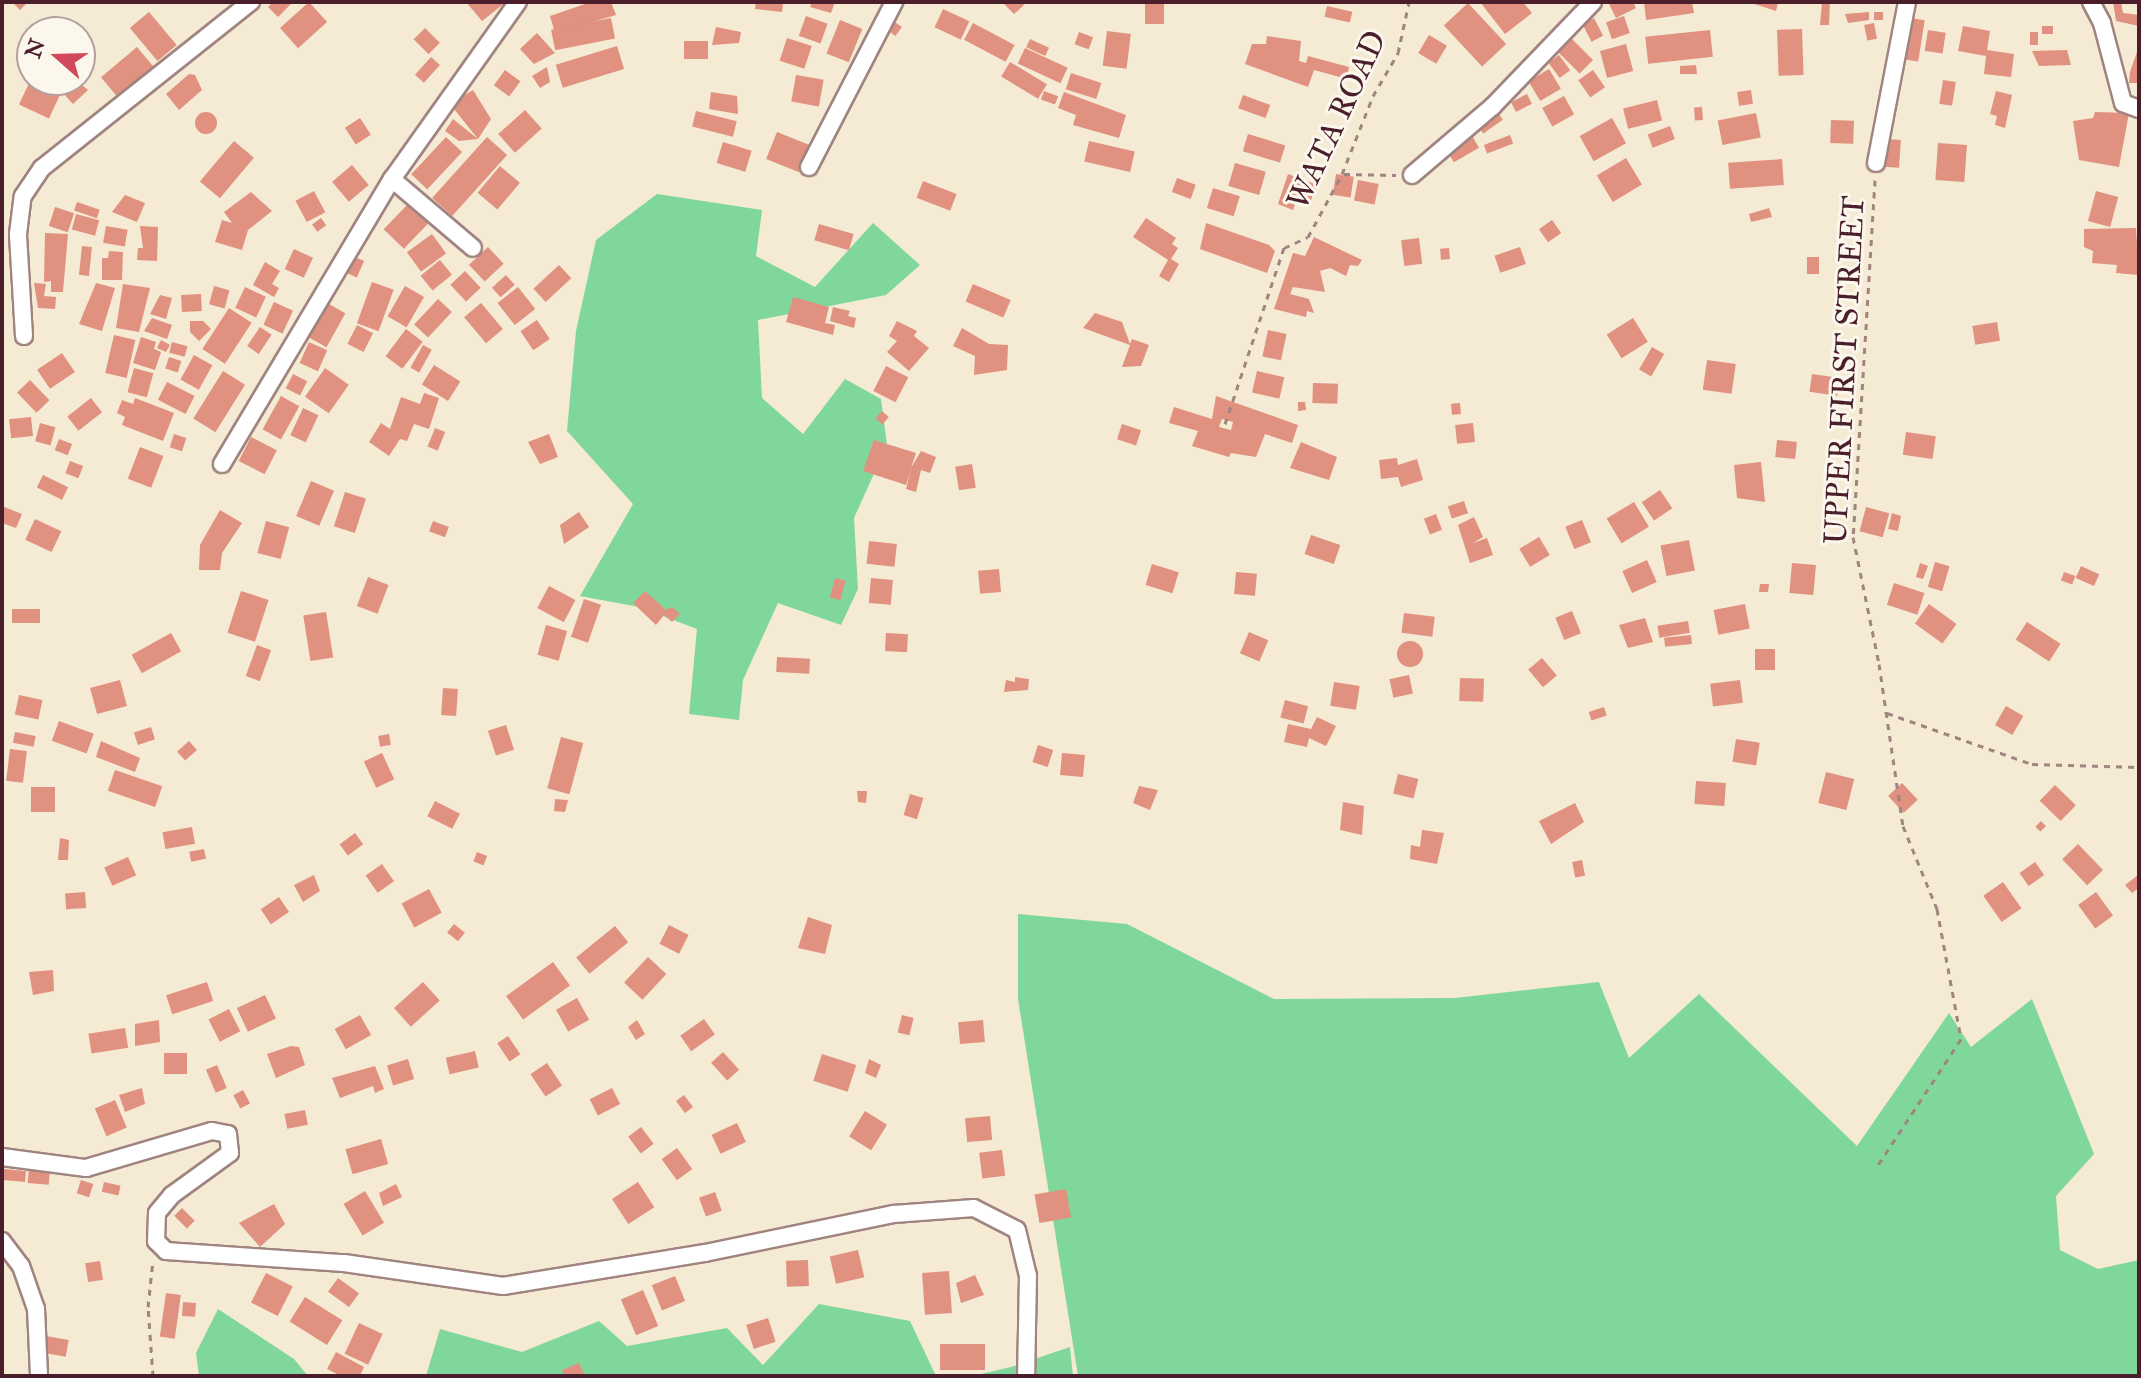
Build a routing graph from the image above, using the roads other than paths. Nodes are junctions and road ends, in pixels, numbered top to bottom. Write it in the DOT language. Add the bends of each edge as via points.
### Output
graph roads {
  1 [pos="251,2"];
  2 [pos="518,2"];
  3 [pos="894,2"];
  4 [pos="1593,2"];
  5 [pos="1907,2"];
  6 [pos="2091,2"];
  7 [pos="2139,109"];
  8 [pos="1876,163"];
  9 [pos="809,167"];
  10 [pos="1412,175"];
  11 [pos="392,179"];
  12 [pos="473,248"];
  13 [pos="24,336"];
  14 [pos="222,464"];
  15 [pos="2,1157"];
  16 [pos="2,1241"];
  17 [pos="39,1376"];
  18 [pos="1026,1376"];
  1 -- 13 [label="street" via="42,168 23,196 18,215"];
  2 -- 11 [label="street"];
  3 -- 9 [label="street"];
  4 -- 10 [label="street" via="1493,106"];
  5 -- 8 [label="street"];
  6 -- 7 [label="street" via="2102,23 2123,103"];
  11 -- 12 [label="street"];
  11 -- 14 [label="street"];
  15 -- 18 [label="street" via="86,1168 212,1131 228,1134 230,1153 172,1195 157,1213 156,1241 166,1251 344,1263 503,1286 705,1253 894,1214 974,1208 1017,1230 1028,1276"];
  16 -- 17 [label="street" via="21,1266 36,1309"];
}
